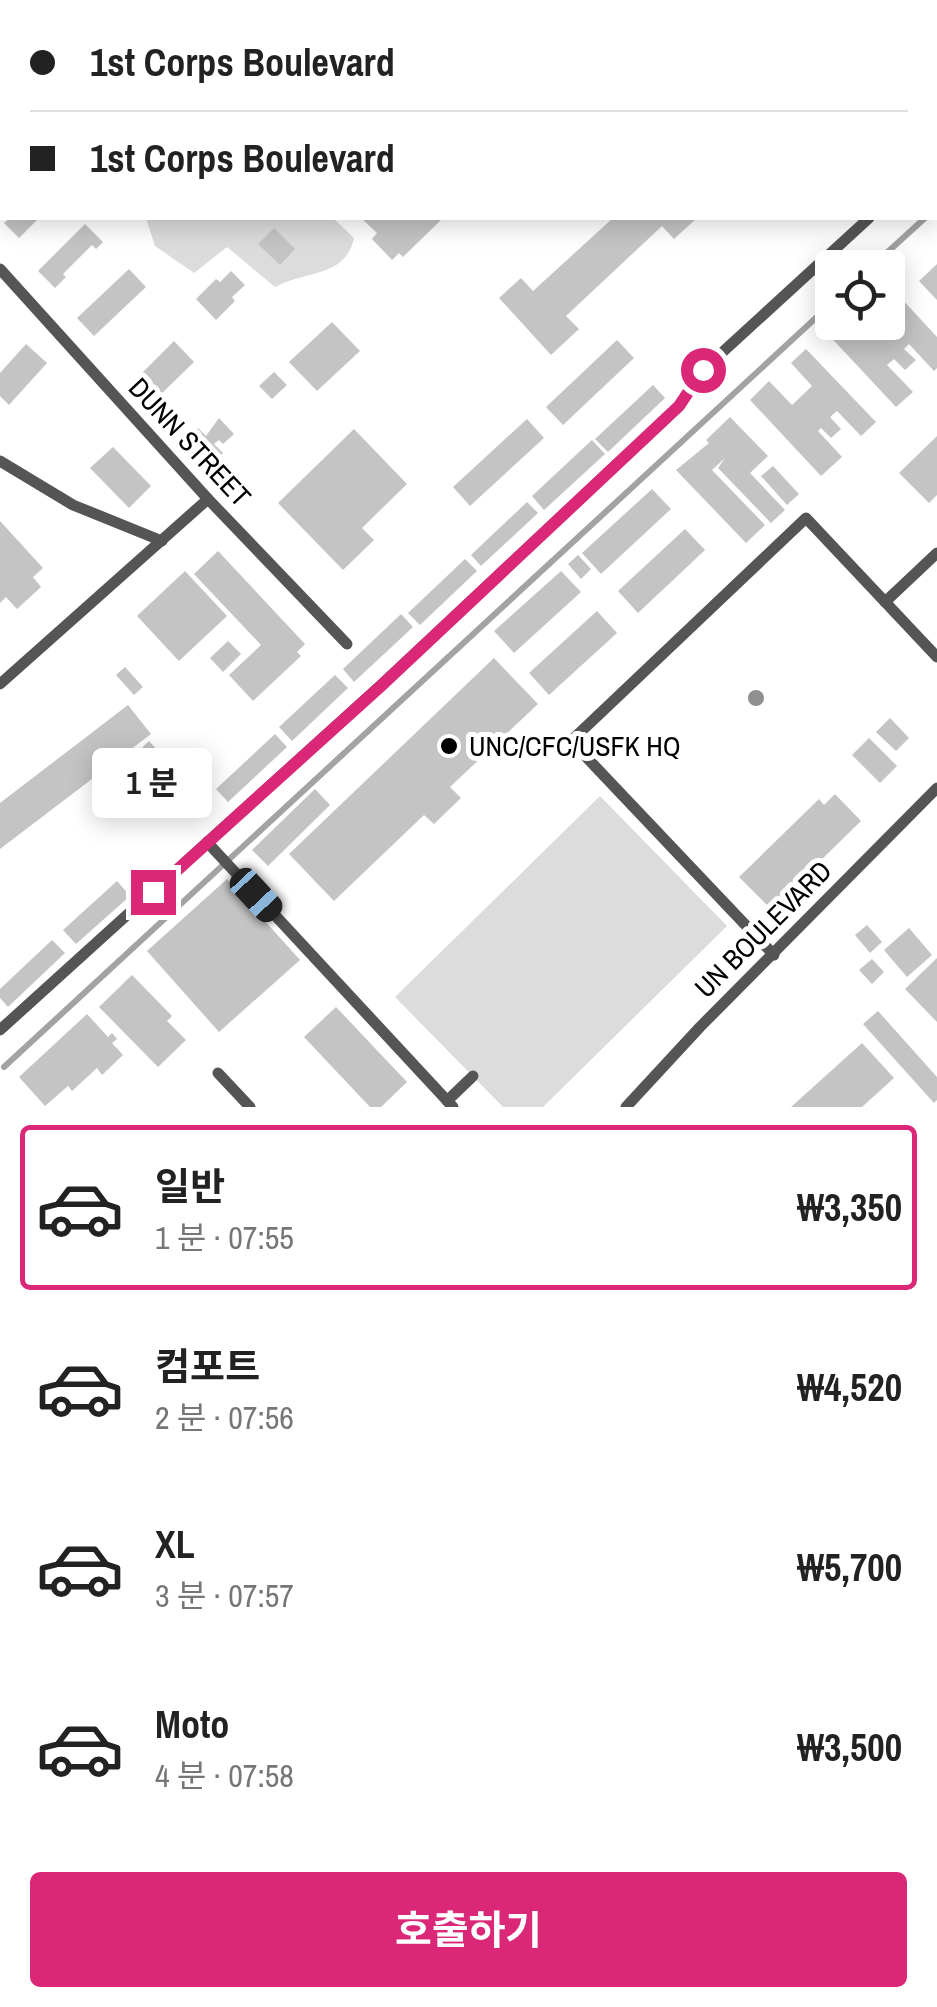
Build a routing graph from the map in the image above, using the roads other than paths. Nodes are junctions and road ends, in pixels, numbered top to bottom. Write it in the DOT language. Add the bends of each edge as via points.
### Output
graph roads {
  1 [pos="867,220"];
  2 [pos="0,270"];
  3 [pos="0,461"];
  4 [pos="208,499"];
  5 [pos="162,542"];
  6 [pos="937,552"];
  7 [pos="885,602"];
  8 [pos="348,644"];
  9 [pos="937,657"];
  10 [pos="0,684"];
  11 [pos="937,788"];
  12 [pos="207,842"];
  13 [pos="774,955"];
  14 [pos="0,1030"];
  15 [pos="218,1073"];
  16 [pos="473,1076"];
  17 [pos="450,1104"];
  18 [pos="250,1107"];
  19 [pos="626,1107"];
  1 -- 12 [label="lane" via="703,370 679,406"];
  2 -- 4 [label="lane, DUNN STREET"];
  3 -- 5 [label="lane" via="73,504"];
  4 -- 5 [label="lane"];
  4 -- 8 [label="lane, DUNN STREET"];
  5 -- 10 [label="lane"];
  6 -- 7 [label="lane"];
  7 -- 9 [label="lane"];
  7 -- 13 [label="lane" via="806,518 571,741"];
  11 -- 13 [label="lane, UN BOULEVARD"];
  12 -- 14 [label="lane"];
  12 -- 17 [label="lane"];
  13 -- 19 [label="lane, UN BOULEVARD"];
  15 -- 18 [label="lane"];
  16 -- 17 [label="lane"];
}
